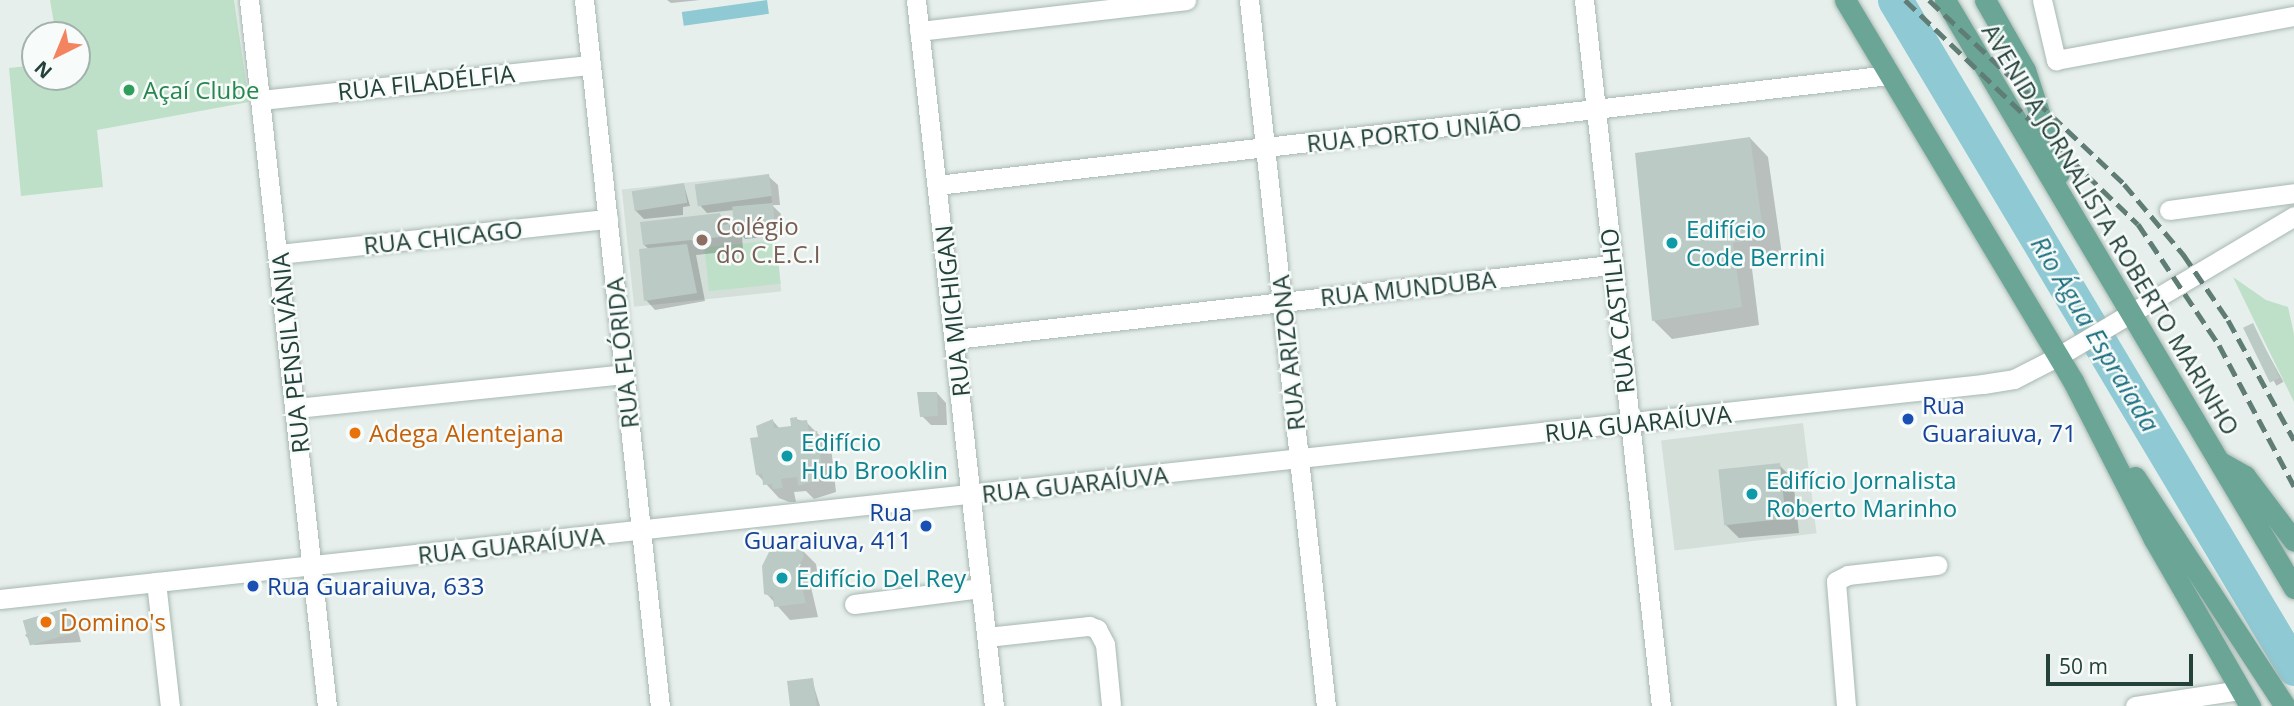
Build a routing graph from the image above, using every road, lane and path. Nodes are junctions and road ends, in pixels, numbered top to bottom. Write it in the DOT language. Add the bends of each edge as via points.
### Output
graph roads {
  1 [pos="249,0"];
  2 [pos="584,0"];
  3 [pos="916,0"];
  4 [pos="1186,0"];
  5 [pos="1249,0"];
  6 [pos="1584,0"];
  7 [pos="1845,0"];
  8 [pos="1945,0"];
  9 [pos="1985,0"];
  10 [pos="2042,0"];
  11 [pos="2294,16"];
  12 [pos="919,31"];
  13 [pos="591,65"];
  14 [pos="1889,75"];
  15 [pos="261,100"];
  16 [pos="1596,111"];
  17 [pos="1265,148"];
  18 [pos="937,186"];
  19 [pos="2294,192"];
  20 [pos="2070,209"];
  21 [pos="2169,210"];
  22 [pos="2294,216"];
  23 [pos="608,219"];
  24 [pos="279,254"];
  25 [pos="1611,265"];
  26 [pos="1282,302"];
  27 [pos="2130,310"];
  28 [pos="955,339"];
  29 [pos="2057,357"];
  30 [pos="624,374"];
  31 [pos="296,408"];
  32 [pos="2092,414"];
  33 [pos="1629,424"];
  34 [pos="1299,458"];
  35 [pos="2218,460"];
  36 [pos="972,495"];
  37 [pos="641,531"];
  38 [pos="2294,540"];
  39 [pos="1937,565"];
  40 [pos="312,566"];
  41 [pos="156,582"];
  42 [pos="2294,587"];
  43 [pos="982,588"];
  44 [pos="0,599"];
  45 [pos="854,604"];
  46 [pos="987,637"];
  47 [pos="2245,698"];
  48 [pos="1111,705"];
  49 [pos="170,706"];
  50 [pos="327,706"];
  51 [pos="660,706"];
  52 [pos="994,706"];
  53 [pos="1326,706"];
  54 [pos="1661,706"];
  55 [pos="1846,706"];
  56 [pos="2135,706"];
  57 [pos="2285,706"];
  1 -- 15 [label="street, RUA PENSILVÂNIA"];
  2 -- 13 [label="street, RUA FLÓRIDA"];
  3 -- 12 [label="street, RUA MICHIGAN"];
  4 -- 12 [label="street"];
  5 -- 17 [label="street, RUA ARIZONA"];
  6 -- 16 [label="street, RUA CASTILHO"];
  7 -- 14 [label="main road"];
  8 -- 20 [label="main road, AVENIDA JORNALISTA ROBERTO MARINHO"];
  9 -- 20 [label="main road" via="2025,70"];
  10 -- 11 [label="street" via="2056,60"];
  12 -- 18 [label="street, RUA MICHIGAN"];
  13 -- 15 [label="street, RUA FILADÉLFIA"];
  13 -- 23 [label="street, RUA FLÓRIDA"];
  14 -- 16 [label="street, RUA PORTO UNIÃO"];
  14 -- 29 [label="main road"];
  15 -- 24 [label="street, RUA PENSILVÂNIA"];
  16 -- 17 [label="street, RUA PORTO UNIÃO"];
  16 -- 25 [label="street, RUA CASTILHO"];
  17 -- 18 [label="street, RUA PORTO UNIÃO"];
  17 -- 26 [label="street, RUA ARIZONA"];
  18 -- 28 [label="street, RUA MICHIGAN"];
  19 -- 21 [label="street"];
  20 -- 27 [label="main road, AVENIDA JORNALISTA ROBERTO MARINHO"];
  22 -- 27 [label="street, RUA GUARAÍUVA"];
  23 -- 24 [label="street, RUA CHICAGO"];
  23 -- 30 [label="street, RUA FLÓRIDA"];
  24 -- 31 [label="street, RUA PENSILVÂNIA"];
  25 -- 26 [label="street, RUA MUNDUBA"];
  25 -- 33 [label="street, RUA CASTILHO"];
  26 -- 28 [label="street, RUA MUNDUBA"];
  26 -- 34 [label="street, RUA ARIZONA"];
  27 -- 29 [label="street, RUA GUARAÍUVA"];
  27 -- 35 [label="main road, AVENIDA JORNALISTA ROBERTO MARINHO"];
  28 -- 36 [label="street, RUA MICHIGAN"];
  29 -- 32 [label="main road"];
  29 -- 33 [label="street, RUA GUARAÍUVA" via="2014,379 1983,384"];
  30 -- 31 [label="street"];
  30 -- 37 [label="street, RUA FLÓRIDA"];
  31 -- 40 [label="street, RUA PENSILVÂNIA"];
  32 -- 47 [label="main road" via="2154,539"];
  32 -- 57 [label="main road"];
  33 -- 34 [label="street, RUA GUARAÍUVA"];
  33 -- 54 [label="street, RUA CASTILHO"];
  34 -- 36 [label="street, RUA GUARAÍUVA"];
  34 -- 53 [label="street, RUA ARIZONA"];
  35 -- 38 [label="main road, AVENIDA JORNALISTA ROBERTO MARINHO" via="2245,476"];
  35 -- 42 [label="main road"];
  36 -- 37 [label="street, RUA GUARAÍUVA"];
  36 -- 43 [label="street, RUA MICHIGAN"];
  37 -- 40 [label="street, RUA GUARAÍUVA"];
  37 -- 51 [label="street, RUA FLÓRIDA"];
  39 -- 55 [label="street" via="1848,575 1836,581"];
  40 -- 41 [label="street, RUA GUARAÍUVA"];
  40 -- 50 [label="street, RUA PENSILVÂNIA"];
  41 -- 44 [label="street, RUA GUARAÍUVA"];
  41 -- 49 [label="street"];
  43 -- 45 [label="street"];
  43 -- 46 [label="street, RUA MICHIGAN"];
  46 -- 48 [label="street" via="1089,626 1097,629 1105,643"];
  46 -- 52 [label="street, RUA MICHIGAN"];
  47 -- 56 [label="street"];
}
